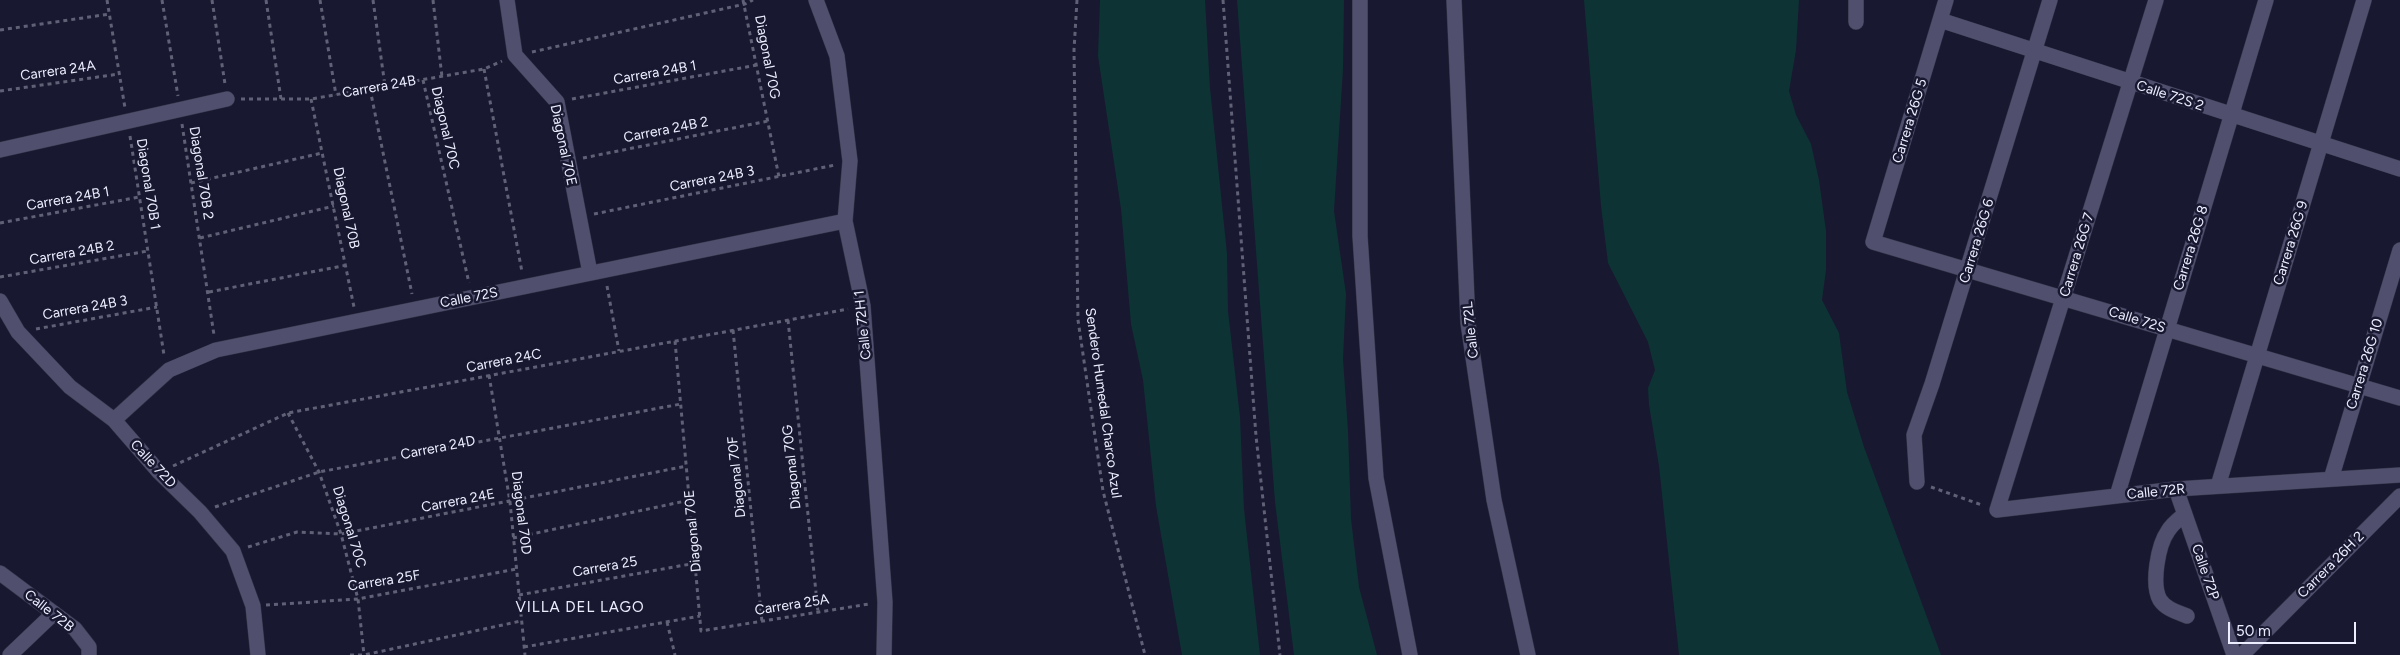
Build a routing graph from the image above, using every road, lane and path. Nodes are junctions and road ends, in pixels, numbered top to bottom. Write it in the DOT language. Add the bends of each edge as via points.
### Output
graph roads {
  1 [pos="107,0"];
  2 [pos="162,0"];
  3 [pos="212,0"];
  4 [pos="266,0"];
  5 [pos="320,0"];
  6 [pos="373,0"];
  7 [pos="433,0"];
  8 [pos="507,0"];
  9 [pos="743,0"];
  10 [pos="753,0"];
  11 [pos="816,0"];
  12 [pos="1077,0"];
  13 [pos="1222,0"];
  14 [pos="1360,0"];
  15 [pos="1454,0"];
  16 [pos="1856,0"];
  17 [pos="1946,0"];
  18 [pos="2050,0"];
  19 [pos="2156,0"];
  20 [pos="2266,0"];
  21 [pos="2364,0"];
  22 [pos="745,4"];
  23 [pos="110,14"];
  24 [pos="1940,20"];
  25 [pos="1856,22"];
  26 [pos="0,30"];
  27 [pos="2035,50"];
  28 [pos="515,55"];
  29 [pos="757,66"];
  30 [pos="484,69"];
  31 [pos="119,74"];
  32 [pos="442,77"];
  33 [pos="422,80"];
  34 [pos="2130,83"];
  35 [pos="385,86"];
  36 [pos="370,89"];
  37 [pos="0,91"];
  38 [pos="336,95"];
  39 [pos="227,99"];
  40 [pos="311,99"];
  41 [pos="281,100"];
  42 [pos="557,102"];
  43 [pos="180,111"];
  44 [pos="2231,116"];
  45 [pos="768,121"];
  46 [pos="128,123"];
  47 [pos="2321,144"];
  48 [pos="0,150"];
  49 [pos="322,153"];
  50 [pos="568,161"];
  51 [pos="850,161"];
  52 [pos="2400,169"];
  53 [pos="779,177"];
  54 [pos="191,183"];
  55 [pos="139,197"];
  56 [pos="334,206"];
  57 [pos="578,217"];
  58 [pos="845,221"];
  59 [pos="0,222"];
  60 [pos="200,238"];
  61 [pos="1873,242"];
  62 [pos="2400,250"];
  63 [pos="148,251"];
  64 [pos="347,265"];
  65 [pos="1968,270"];
  66 [pos="597,272"];
  67 [pos="0,277"];
  68 [pos="525,287"];
  69 [pos="209,292"];
  70 [pos="473,298"];
  71 [pos="2063,298"];
  72 [pos="0,301"];
  73 [pos="863,306"];
  74 [pos="157,307"];
  75 [pos="415,309"];
  76 [pos="788,320"];
  77 [pos="357,323"];
  78 [pos="2166,329"];
  79 [pos="733,330"];
  80 [pos="18,332"];
  81 [pos="675,341"];
  82 [pos="216,350"];
  83 [pos="619,351"];
  84 [pos="2257,356"];
  85 [pos="168,370"];
  86 [pos="488,375"];
  87 [pos="2358,386"];
  88 [pos="2400,398"];
  89 [pos="682,404"];
  90 [pos="288,413"];
  91 [pos="114,420"];
  92 [pos="498,437"];
  93 [pos="687,466"];
  94 [pos="159,472"];
  95 [pos="319,472"];
  96 [pos="2400,474"];
  97 [pos="2331,479"];
  98 [pos="1917,482"];
  99 [pos="2218,486"];
  100 [pos="2176,489"];
  101 [pos="2116,496"];
  102 [pos="2400,496"];
  103 [pos="690,500"];
  104 [pos="510,502"];
  105 [pos="1997,510"];
  106 [pos="200,512"];
  107 [pos="2185,514"];
  108 [pos="341,534"];
  109 [pos="513,538"];
  110 [pos="233,551"];
  111 [pos="696,563"];
  112 [pos="516,569"];
  113 [pos="0,573"];
  114 [pos="519,594"];
  115 [pos="358,599"];
  116 [pos="885,602"];
  117 [pos="253,606"];
  118 [pos="818,612"];
  119 [pos="54,613"];
  120 [pos="700,616"];
  121 [pos="2187,616"];
  122 [pos="521,621"];
  123 [pos="667,622"];
  124 [pos="762,622"];
  125 [pos="701,631"];
  126 [pos="524,647"];
  127 [pos="10,655"];
  128 [pos="89,655"];
  129 [pos="258,655"];
  130 [pos="350,655"];
  131 [pos="364,655"];
  132 [pos="525,655"];
  133 [pos="675,655"];
  134 [pos="884,655"];
  135 [pos="1145,655"];
  136 [pos="1280,655"];
  137 [pos="1410,655"];
  138 [pos="1528,655"];
  139 [pos="2234,655"];
  140 [pos="2242,655"];
  1 -- 23 [label="path, Diagonal 70B 1"];
  2 -- 43 [label="path, Diagonal 70B 2"];
  3 -- 39 [label="path"];
  4 -- 41 [label="path"];
  5 -- 38 [label="path"];
  6 -- 35 [label="path"];
  7 -- 32 [label="path"];
  8 -- 28 [label="street"];
  9 -- 22 [label="path, Diagonal 70G"];
  10 -- 22 [label="path, Carrera 24B"];
  11 -- 51 [label="street, Calle 72H 1" via="838,56"];
  12 -- 135 [label="path, Sendero Humedal Charco Azul" via="1074,50 1078,320 1103,491"];
  13 -- 136 [label="path" via="1256,436"];
  14 -- 137 [label="street" via="1360,236 1376,478"];
  15 -- 138 [label="street, Calle 72L" via="1468,323 1494,500"];
  16 -- 25 [label="street"];
  17 -- 24 [label="street, Carrera 26G 5"];
  18 -- 27 [label="street, Carrera 26G 6"];
  19 -- 34 [label="street, Carrera 26G 7"];
  20 -- 44 [label="street, Carrera 26G 8"];
  21 -- 47 [label="street, Carrera 26G 9"];
  22 -- 28 [label="path, Carrera 24B"];
  22 -- 29 [label="path, Diagonal 70G"];
  23 -- 26 [label="path"];
  23 -- 31 [label="path, Diagonal 70B 1"];
  24 -- 27 [label="street, Calle 72S 2"];
  24 -- 61 [label="street, Carrera 26G 5"];
  27 -- 34 [label="street, Calle 72S 2"];
  27 -- 65 [label="street, Carrera 26G 6"];
  28 -- 30 [label="path, Carrera 24B"];
  28 -- 42 [label="street, Diagonal 70E"];
  29 -- 42 [label="path, Carrera 24B 1"];
  29 -- 45 [label="path, Diagonal 70G"];
  30 -- 32 [label="path, Carrera 24B"];
  30 -- 68 [label="path"];
  31 -- 37 [label="path, Carrera 24A"];
  31 -- 46 [label="path, Diagonal 70B 1"];
  32 -- 33 [label="path, Carrera 24B"];
  33 -- 35 [label="path, Carrera 24B"];
  33 -- 70 [label="path, Diagonal 70C"];
  34 -- 44 [label="street, Calle 72S 2"];
  34 -- 71 [label="street, Carrera 26G 7"];
  35 -- 36 [label="path, Carrera 24B"];
  36 -- 38 [label="path, Carrera 24B"];
  36 -- 75 [label="path"];
  38 -- 40 [label="path, Carrera 24B"];
  39 -- 41 [label="path, Carrera 24B"];
  39 -- 43 [label="street"];
  40 -- 41 [label="path, Carrera 24B"];
  40 -- 49 [label="path, Diagonal 70B"];
  42 -- 50 [label="street, Diagonal 70E"];
  43 -- 46 [label="street"];
  43 -- 54 [label="path, Diagonal 70B 2"];
  44 -- 47 [label="street, Calle 72S 2"];
  44 -- 78 [label="street, Carrera 26G 8"];
  45 -- 50 [label="path, Carrera 24B 2"];
  45 -- 53 [label="path, Diagonal 70G"];
  46 -- 48 [label="street"];
  46 -- 55 [label="path, Diagonal 70B 1"];
  47 -- 52 [label="street, Calle 72S 2"];
  47 -- 84 [label="street, Carrera 26G 9"];
  49 -- 54 [label="path"];
  49 -- 56 [label="path, Diagonal 70B"];
  50 -- 57 [label="street, Diagonal 70E"];
  51 -- 53 [label="path, Carrera 24B 3"];
  51 -- 58 [label="street, Calle 72H 1"];
  53 -- 57 [label="path, Carrera 24B 3"];
  54 -- 60 [label="path, Diagonal 70B 2"];
  55 -- 59 [label="path, Carrera 24B 1"];
  55 -- 63 [label="path, Diagonal 70B 1"];
  56 -- 60 [label="path"];
  56 -- 64 [label="path, Diagonal 70B"];
  57 -- 66 [label="street, Diagonal 70E"];
  58 -- 66 [label="street, Calle 72S"];
  58 -- 73 [label="street, Calle 72H 1"];
  60 -- 69 [label="path, Diagonal 70B 2"];
  61 -- 65 [label="street, Calle 72S"];
  62 -- 87 [label="street, Carrera 26G 10"];
  63 -- 67 [label="path, Carrera 24B 2"];
  63 -- 74 [label="path, Diagonal 70B 1"];
  64 -- 69 [label="path"];
  64 -- 77 [label="path, Diagonal 70B"];
  65 -- 71 [label="street, Calle 72S"];
  65 -- 98 [label="street, Carrera 26G 6" via="1914,435"];
  66 -- 68 [label="street, Calle 72S"];
  66 -- 83 [label="path"];
  68 -- 70 [label="street, Calle 72S"];
  69 -- 82 [label="path, Diagonal 70B 2"];
  70 -- 75 [label="street, Calle 72S"];
  71 -- 78 [label="street, Calle 72S"];
  71 -- 105 [label="street, Carrera 26G 7"];
  72 -- 80 [label="street, Calle 72D"];
  73 -- 76 [label="path, Carrera 24C"];
  73 -- 116 [label="street, Calle 72H 1"];
  74 -- 80 [label="path, Carrera 24B 3"];
  74 -- 85 [label="path, Diagonal 70B 1"];
  75 -- 77 [label="street, Calle 72S"];
  76 -- 79 [label="path, Carrera 24C"];
  76 -- 118 [label="path, Diagonal 70G"];
  77 -- 82 [label="street, Calle 72S"];
  78 -- 84 [label="street, Calle 72S"];
  78 -- 101 [label="street, Carrera 26G 8"];
  79 -- 81 [label="path, Carrera 24C"];
  79 -- 124 [label="path, Diagonal 70F"];
  80 -- 91 [label="street, Calle 72D" via="70,387"];
  81 -- 83 [label="path, Carrera 24C"];
  81 -- 89 [label="path, Diagonal 70E"];
  82 -- 85 [label="street, Calle 72S"];
  83 -- 86 [label="path, Carrera 24C"];
  84 -- 87 [label="street, Calle 72S"];
  84 -- 99 [label="street, Carrera 26G 9"];
  85 -- 91 [label="street, Calle 72S"];
  86 -- 90 [label="path, Carrera 24C"];
  86 -- 92 [label="path, Diagonal 70D"];
  87 -- 88 [label="street, Calle 72S"];
  87 -- 97 [label="street, Carrera 26G 10"];
  89 -- 92 [label="path, Carrera 24D"];
  89 -- 93 [label="path, Diagonal 70E"];
  90 -- 94 [label="path, Carrera 24C"];
  90 -- 95 [label="path, Diagonal 70C"];
  91 -- 94 [label="street, Calle 72D"];
  92 -- 95 [label="path, Carrera 24D"];
  92 -- 104 [label="path, Diagonal 70D"];
  93 -- 103 [label="path, Diagonal 70E"];
  93 -- 104 [label="path, Carrera 24E"];
  94 -- 106 [label="street, Calle 72D"];
  95 -- 106 [label="path, Carrera 24D"];
  95 -- 108 [label="path, Diagonal 70C"];
  96 -- 97 [label="street, Calle 72R"];
  97 -- 99 [label="street, Calle 72R"];
  98 -- 105 [label="path"];
  99 -- 100 [label="street, Calle 72R"];
  100 -- 101 [label="street, Calle 72R"];
  100 -- 107 [label="street, Calle 72P"];
  101 -- 105 [label="street, Calle 72R"];
  102 -- 140 [label="street, Carrera 26H 2"];
  103 -- 109 [label="path"];
  103 -- 111 [label="path, Diagonal 70E"];
  104 -- 108 [label="path, Carrera 24E"];
  104 -- 109 [label="path, Diagonal 70D"];
  106 -- 110 [label="street, Calle 72D"];
  107 -- 121 [label="street" via="2168,530 2160,550 2155,579 2160,599 2169,609"];
  107 -- 139 [label="street, Calle 72P"];
  108 -- 110 [label="path, Carrera 24E" via="297,532"];
  108 -- 115 [label="path, Diagonal 70C"];
  109 -- 112 [label="path, Diagonal 70D"];
  110 -- 117 [label="street, Calle 72D"];
  111 -- 114 [label="path, Carrera 25"];
  111 -- 120 [label="path, Diagonal 70E"];
  112 -- 114 [label="path, Diagonal 70D"];
  112 -- 115 [label="path, Carrera 25F"];
  113 -- 119 [label="street, Calle 72B"];
  114 -- 122 [label="path, Diagonal 70D"];
  115 -- 117 [label="path, Carrera 25F"];
  115 -- 131 [label="path, Diagonal 70C"];
  116 -- 118 [label="path, Carrera 25A"];
  116 -- 134 [label="street, Calle 72H 1"];
  117 -- 129 [label="street, Calle 72D"];
  118 -- 124 [label="path, Carrera 25A"];
  119 -- 127 [label="street"];
  119 -- 128 [label="street, Calle 72B" via="76,629 89,646"];
  120 -- 123 [label="path"];
  120 -- 125 [label="path, Diagonal 70E"];
  122 -- 126 [label="path, Diagonal 70D"];
  122 -- 131 [label="path"];
  123 -- 126 [label="path"];
  123 -- 133 [label="path"];
  124 -- 125 [label="path, Carrera 25A"];
  126 -- 132 [label="path, Diagonal 70D"];
  130 -- 131 [label="path"];
}
